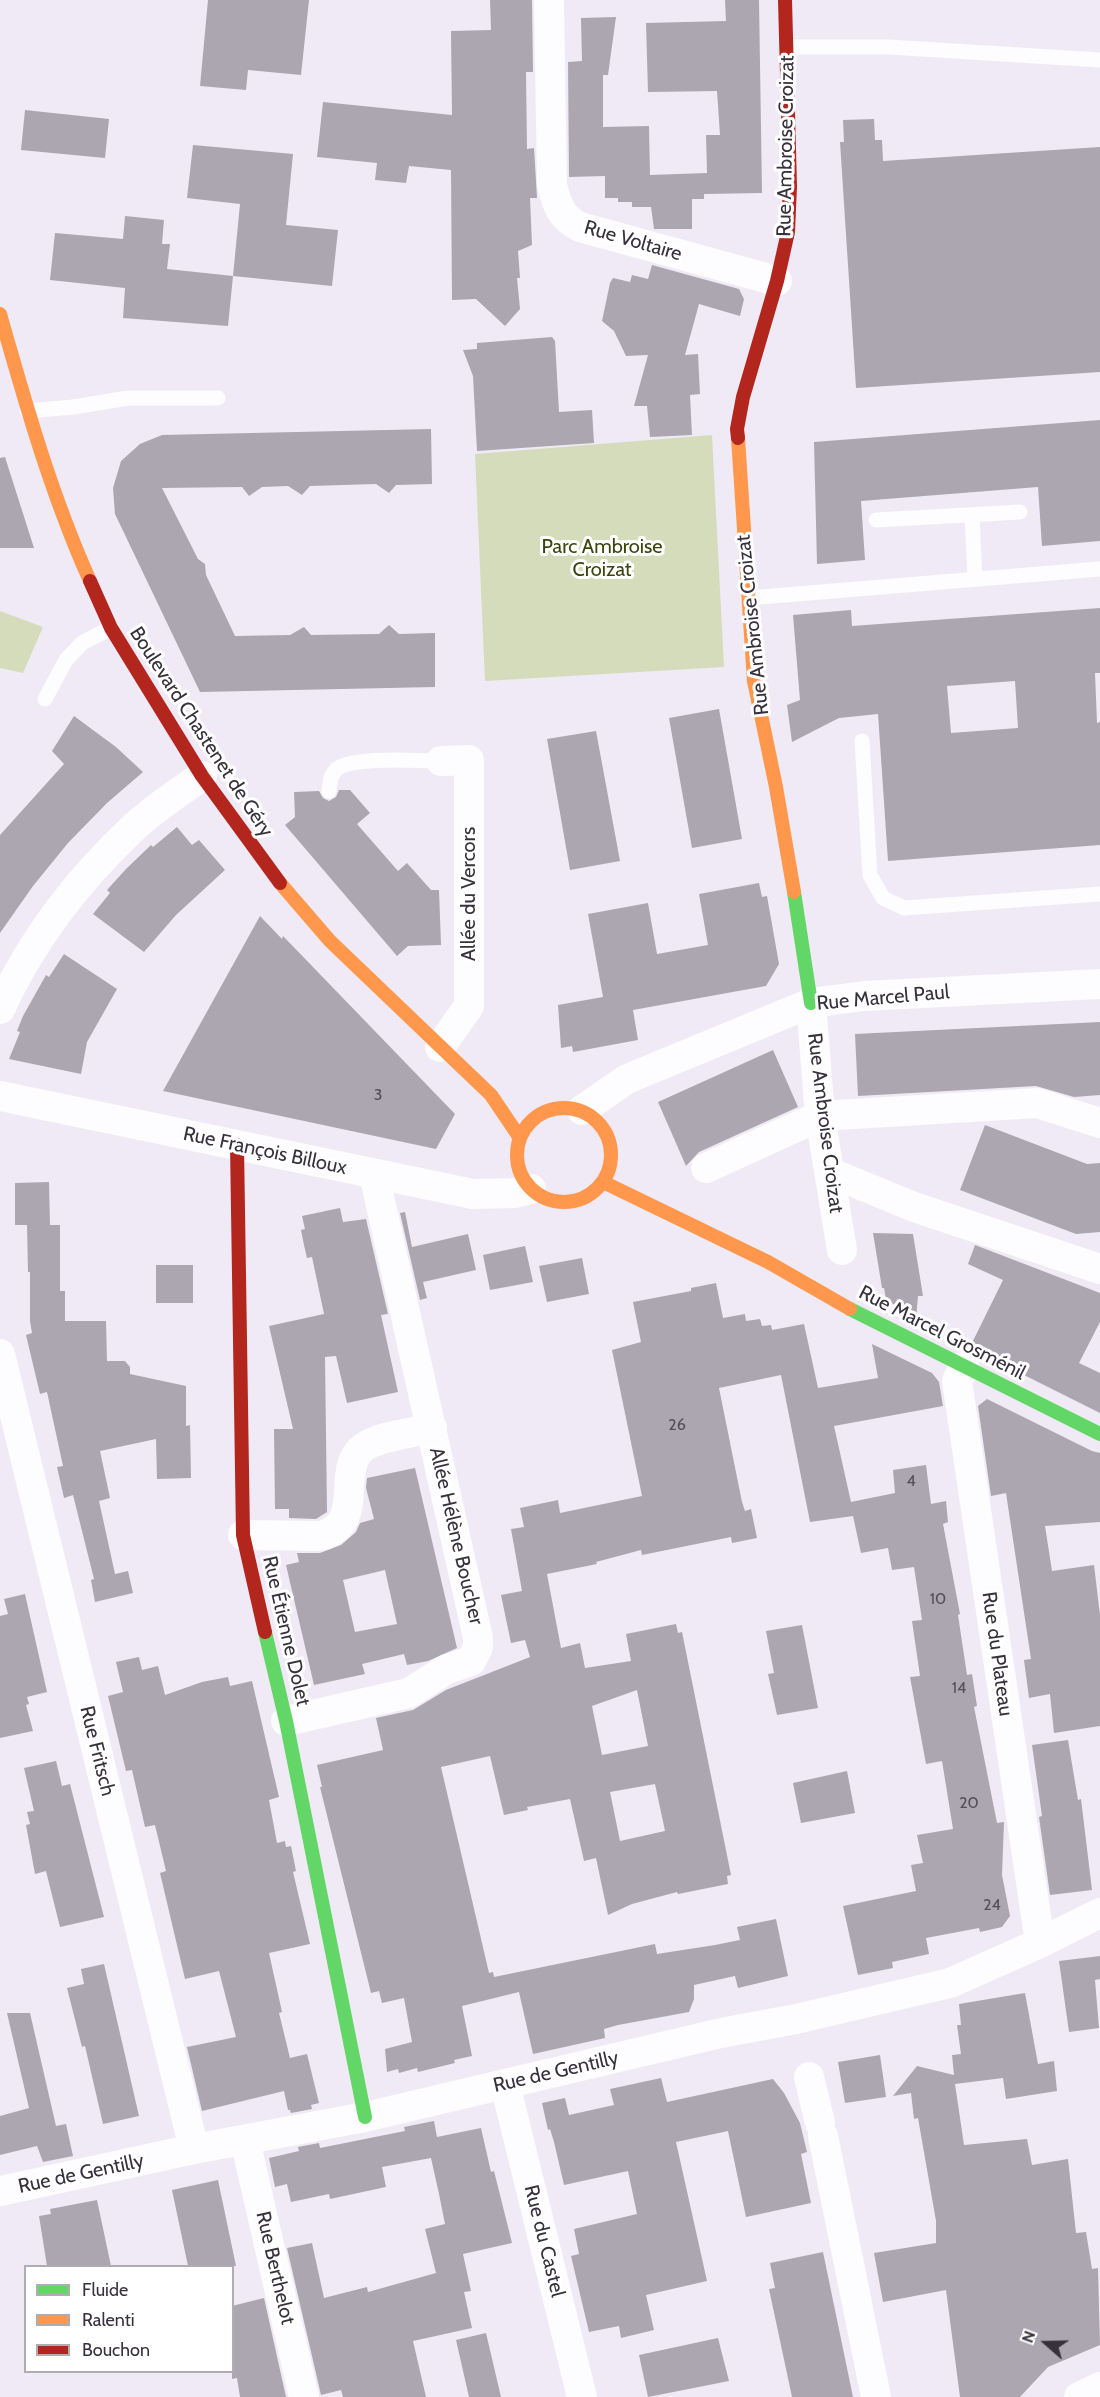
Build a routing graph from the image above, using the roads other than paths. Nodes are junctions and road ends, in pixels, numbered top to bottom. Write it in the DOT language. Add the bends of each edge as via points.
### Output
graph roads {
  1 [pos="549,0"];
  2 [pos="785,0"];
  3 [pos="786,47"];
  4 [pos="1100,60"];
  5 [pos="777,281"];
  6 [pos="0,314"];
  7 [pos="218,398"];
  8 [pos="27,411"];
  9 [pos="1020,512"];
  10 [pos="972,515"];
  11 [pos="876,520"];
  12 [pos="1100,569"];
  13 [pos="975,579"];
  14 [pos="748,598"];
  15 [pos="111,628"];
  16 [pos="45,699"];
  17 [pos="862,741"];
  18 [pos="441,761"];
  19 [pos="202,776"];
  20 [pos="329,791"];
  21 [pos="1100,894"];
  22 [pos="1100,984"];
  23 [pos="811,1003"];
  24 [pos="0,1009"];
  25 [pos="440,1047"];
  26 [pos="491,1095"];
  27 [pos="0,1096"];
  28 [pos="547,1109"];
  29 [pos="582,1110"];
  30 [pos="820,1116"];
  31 [pos="1100,1124"];
  32 [pos="520,1138"];
  33 [pos="237,1145"];
  34 [pos="706,1168"];
  35 [pos="829,1172"];
  36 [pos="374,1174"];
  37 [pos="603,1182"];
  38 [pos="531,1189"];
  39 [pos="842,1250"];
  40 [pos="1100,1269"];
  41 [pos="0,1353"];
  42 [pos="964,1366"];
  43 [pos="432,1428"];
  44 [pos="1100,1434"];
  45 [pos="243,1535"];
  46 [pos="286,1721"];
  47 [pos="1100,1913"];
  48 [pos="1040,1942"];
  49 [pos="809,2077"];
  50 [pos="505,2084"];
  51 [pos="365,2117"];
  52 [pos="245,2140"];
  53 [pos="194,2149"];
  54 [pos="0,2191"];
  55 [pos="1100,2388"];
  56 [pos="304,2397"];
  57 [pos="582,2397"];
  58 [pos="876,2397"];
  59 [pos="1079,2397"];
  1 -- 5 [label="street, Rue Voltaire" via="552,185 564,216 580,227"];
  2 -- 3 [label="street, Rue Ambroise Croizat"];
  3 -- 4 [label="lane" via="889,47"];
  3 -- 5 [label="street, Rue Ambroise Croizat" via="790,186 788,232"];
  5 -- 14 [label="street, Rue Ambroise Croizat" via="737,429"];
  6 -- 8 [label="street, Boulevard Chastenet de Géry"];
  7 -- 8 [label="lane" via="128,398"];
  8 -- 15 [label="street, Boulevard Chastenet de Géry" via="71,539"];
  9 -- 10 [label="lane"];
  10 -- 11 [label="lane"];
  10 -- 13 [label="lane"];
  12 -- 13 [label="lane"];
  13 -- 14 [label="lane"];
  14 -- 23 [label="street, Rue Ambroise Croizat" via="754,681 804,945"];
  15 -- 16 [label="lane" via="82,643 66,660"];
  15 -- 19 [label="street, Boulevard Chastenet de Géry"];
  17 -- 21 [label="lane" via="870,875 883,898 904,908"];
  18 -- 20 [label="lane" via="352,761 337,769 330,779"];
  18 -- 25 [label="street, Allée du Vercors" via="469,760 469,1006"];
  19 -- 24 [label="street" via="132,829 63,905 29,954"];
  19 -- 25 [label="street, Boulevard Chastenet de Géry" via="267,867 330,941"];
  22 -- 23 [label="street, Rue Marcel Paul" via="864,996"];
  23 -- 29 [label="street, Rue Marcel Paul" via="627,1079"];
  23 -- 30 [label="street, Rue Ambroise Croizat"];
  25 -- 26 [label="street, Boulevard Chastenet de Géry"];
  26 -- 28 [label="street, Boulevard Chastenet de Géry"];
  26 -- 32 [label="street, Boulevard Chastenet de Géry"];
  27 -- 33 [label="street, Rue François Billoux"];
  28 -- 29 [label="street"];
  28 -- 32 [label="street"];
  29 -- 37 [label="street" via="598,1122 610,1141 612,1155"];
  30 -- 31 [label="street" via="1037,1103"];
  30 -- 34 [label="street"];
  30 -- 35 [label="street, Rue Ambroise Croizat"];
  32 -- 38 [label="street" via="517,1163"];
  33 -- 36 [label="street, Rue François Billoux"];
  33 -- 45 [label="street, Rue Étienne Dolet"];
  35 -- 39 [label="street, Rue Ambroise Croizat"];
  35 -- 40 [label="street" via="914,1207"];
  36 -- 38 [label="street, Rue François Billoux" via="473,1194"];
  36 -- 43 [label="street, Allée Hélène Boucher"];
  37 -- 38 [label="street" via="577,1201 560,1202"];
  37 -- 42 [label="street, Rue Marcel Grosménil" via="768,1262"];
  41 -- 53 [label="street, Rue Fritsch"];
  42 -- 44 [label="street, Rue Marcel Grosménil"];
  42 -- 48 [label="street, Rue du Plateau" via="957,1381"];
  43 -- 45 [label="street, Allée Hélène Boucher" via="375,1441 360,1450 350,1467 349,1504 341,1522 329,1534"];
  43 -- 46 [label="street, Allée Hélène Boucher" via="478,1638 475,1655 471,1661 447,1669 409,1693"];
  45 -- 46 [label="street, Rue Étienne Dolet"];
  46 -- 51 [label="street, Rue Étienne Dolet"];
  47 -- 48 [label="street, Rue de Gentilly"];
  48 -- 50 [label="street, Rue de Gentilly" via="950,1983"];
  49 -- 58 [label="street"];
  50 -- 51 [label="street, Rue de Gentilly"];
  50 -- 57 [label="street, Rue du Castel"];
  51 -- 52 [label="street, Rue de Gentilly"];
  52 -- 53 [label="street, Rue de Gentilly"];
  52 -- 56 [label="street, Rue Berthelot"];
  53 -- 54 [label="street, Rue de Gentilly"];
  55 -- 59 [label="street"];
}
